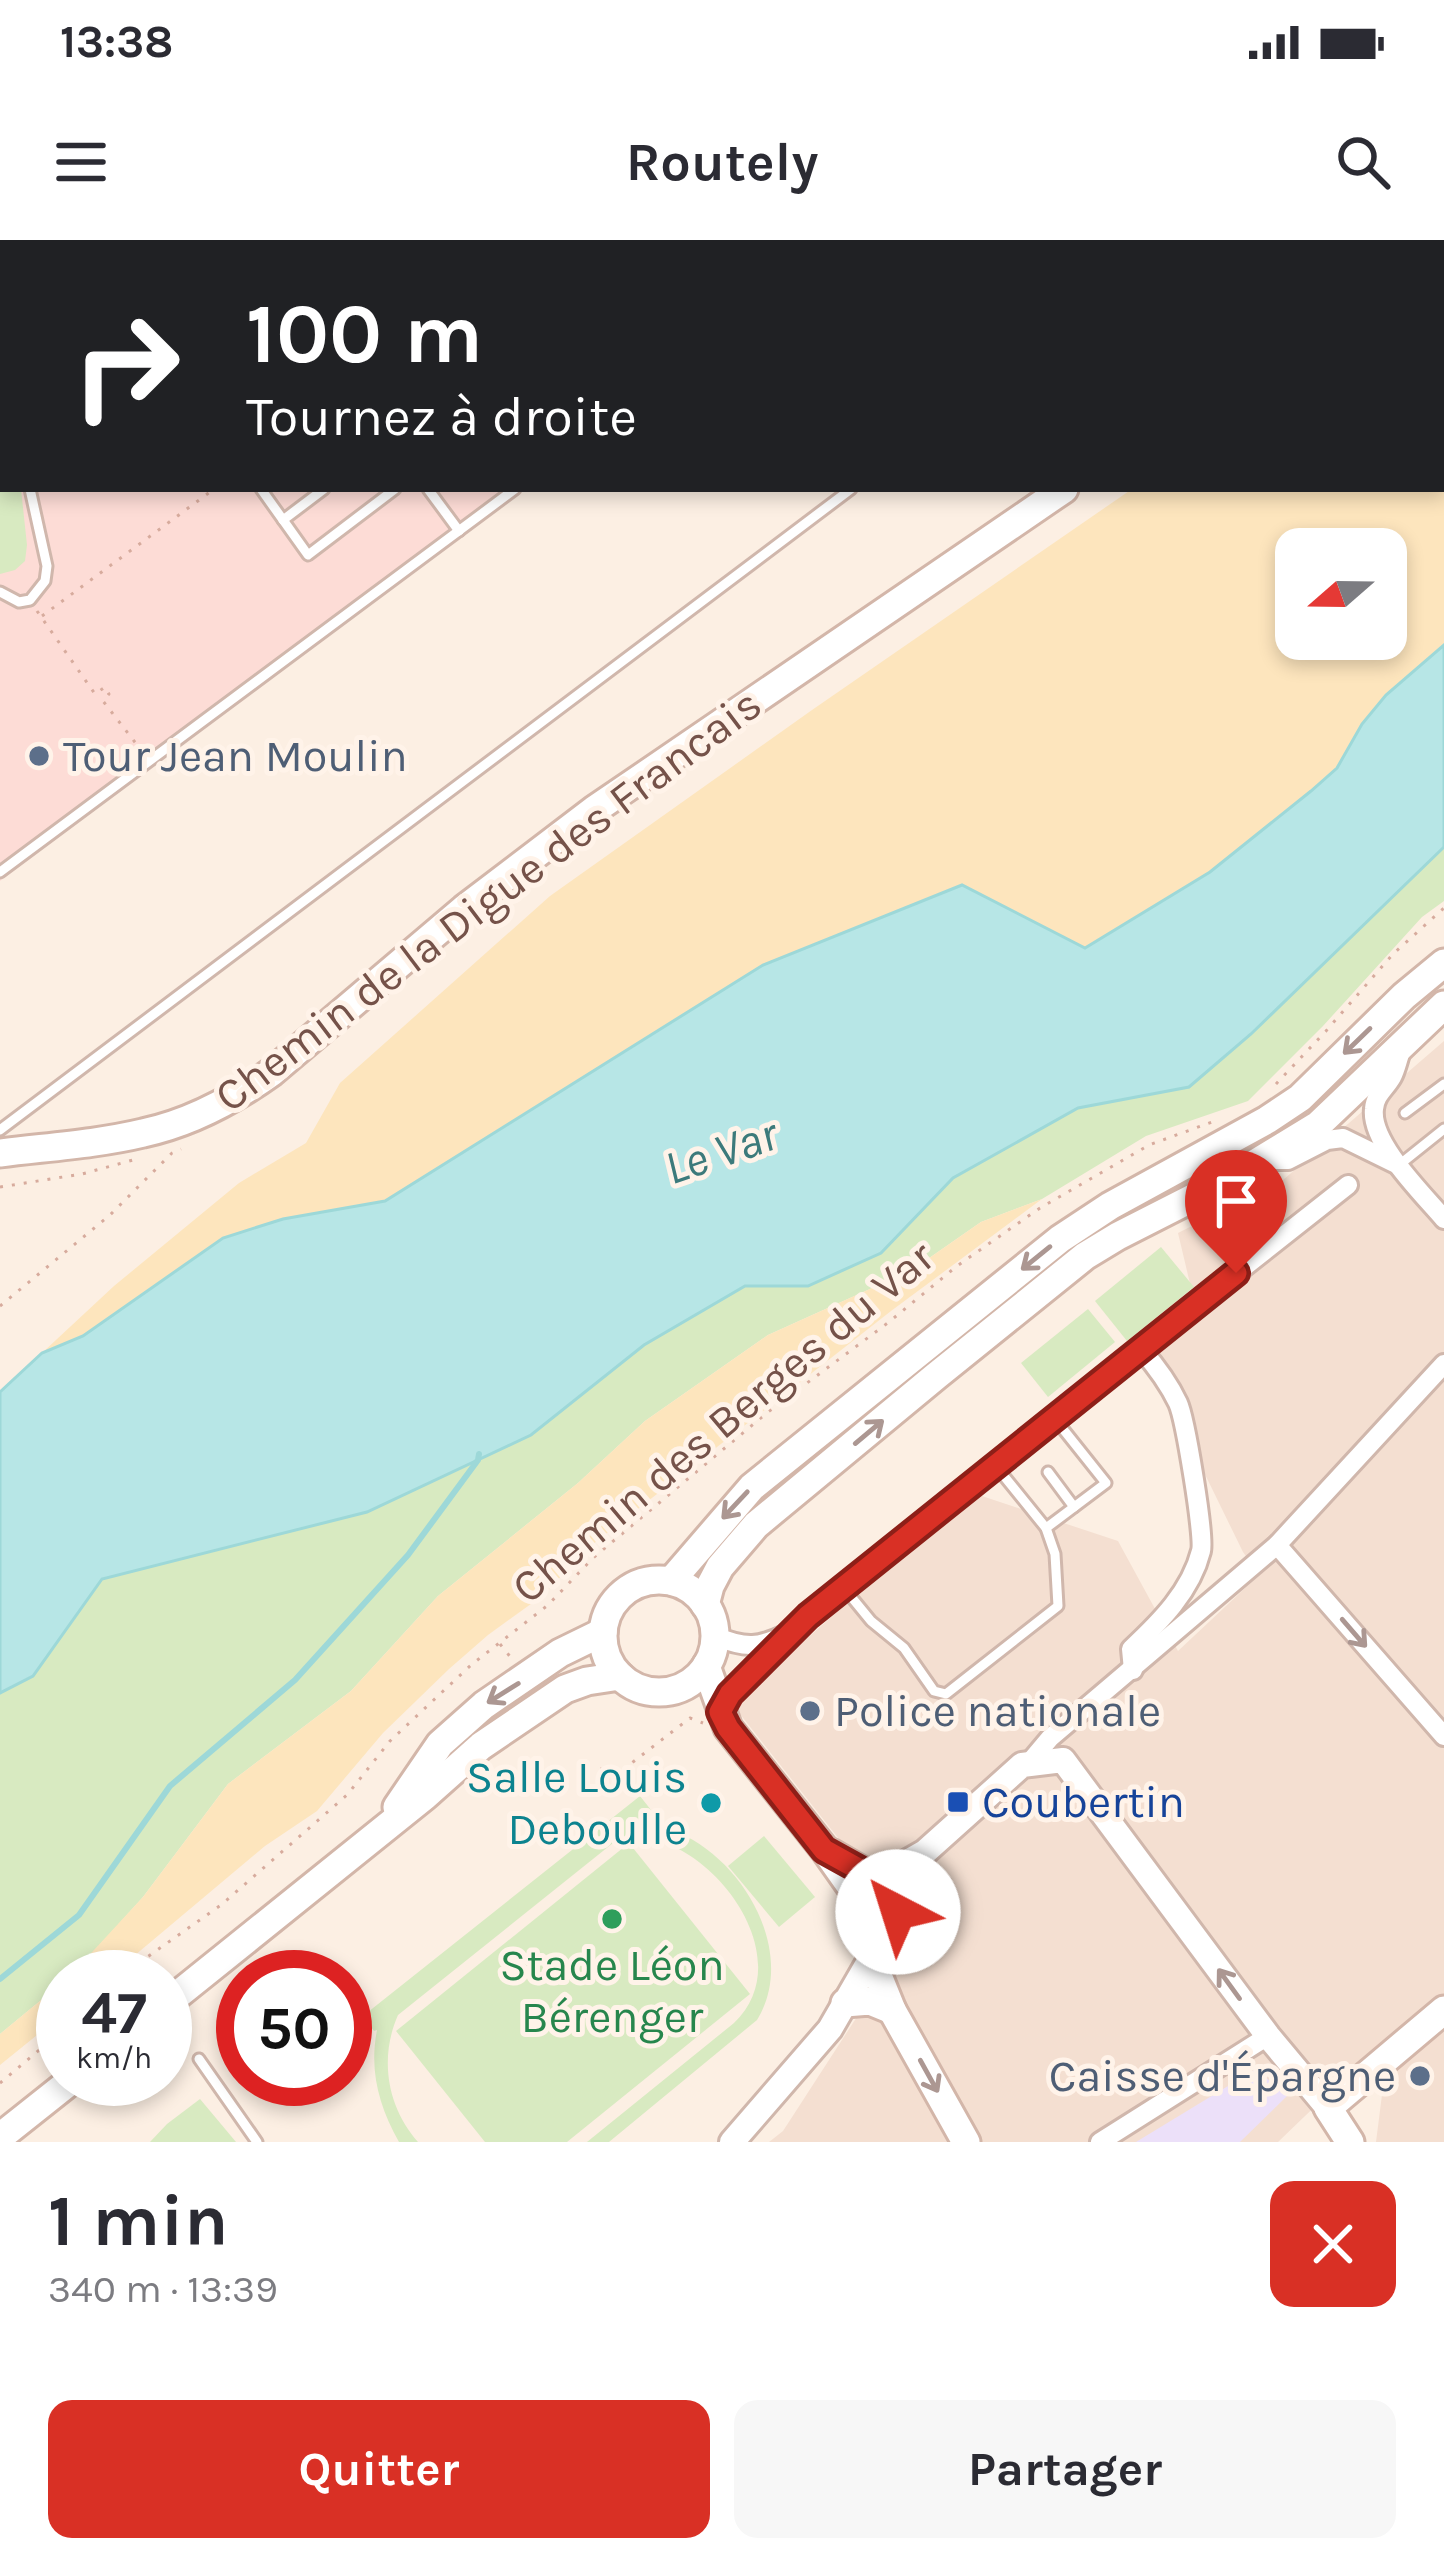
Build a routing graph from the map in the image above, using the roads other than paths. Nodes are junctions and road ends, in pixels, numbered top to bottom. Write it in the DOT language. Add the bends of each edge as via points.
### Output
graph roads {
  1 [pos="31,492"];
  2 [pos="263,492"];
  3 [pos="320,492"];
  4 [pos="390,492"];
  5 [pos="430,492"];
  6 [pos="511,492"];
  7 [pos="847,492"];
  8 [pos="1060,492"];
  9 [pos="283,520"];
  10 [pos="459,531"];
  11 [pos="0,592"];
  12 [pos="0,872"];
  13 [pos="1444,963"];
  14 [pos="1444,1005"];
  15 [pos="1404,1040"];
  16 [pos="1444,1084"];
  17 [pos="1405,1113"];
  18 [pos="1444,1129"];
  19 [pos="0,1130"];
  20 [pos="0,1153"];
  21 [pos="1260,1160"];
  22 [pos="1399,1165"];
  23 [pos="1348,1185"];
  24 [pos="1444,1219"];
  25 [pos="1141,1349"];
  26 [pos="1444,1364"];
  27 [pos="1054,1418"];
  28 [pos="995,1465"];
  29 [pos="1048,1472"];
  30 [pos="1074,1507"];
  31 [pos="1046,1528"];
  32 [pos="1277,1545"];
  33 [pos="671,1581"];
  34 [pos="844,1588"];
  35 [pos="705,1605"];
  36 [pos="603,1632"];
  37 [pos="789,1633"];
  38 [pos="715,1636"];
  39 [pos="706,1666"];
  40 [pos="1133,1670"];
  41 [pos="620,1676"];
  42 [pos="672,1690"];
  43 [pos="724,1720"];
  44 [pos="1072,1722"];
  45 [pos="1444,1736"];
  46 [pos="1063,1760"];
  47 [pos="1029,1762"];
  48 [pos="382,1831"];
  49 [pos="824,1850"];
  50 [pos="883,1876"];
  51 [pos="866,1908"];
  52 [pos="898,1912"];
  53 [pos="871,1958"];
  54 [pos="192,1983"];
  55 [pos="845,2003"];
  56 [pos="892,2010"];
  57 [pos="1444,2010"];
  58 [pos="1268,2036"];
  59 [pos="199,2059"];
  60 [pos="39,2106"];
  61 [pos="1328,2108"];
  62 [pos="0,2137"];
  63 [pos="257,2142"];
  64 [pos="732,2142"];
  65 [pos="967,2142"];
  66 [pos="1100,2142"];
  67 [pos="1338,2142"];
  68 [pos="1350,2142"];
  1 -- 11 [label="lane" via="45,581 30,600"];
  2 -- 9 [label="lane"];
  3 -- 9 [label="lane"];
  4 -- 9 [label="lane" via="308,555"];
  5 -- 10 [label="lane"];
  6 -- 10 [label="lane"];
  7 -- 19 [label="lane"];
  8 -- 20 [label="main road, Chemin de la Digue des Francais" via="594,810 238,1096 141,1134"];
  10 -- 12 [label="lane"];
  13 -- 33 [label="main road, one-way" via="1300,1098 1041,1253 752,1486"];
  14 -- 15 [label="main road"];
  15 -- 21 [label="main road" via="1318,1125"];
  15 -- 22 [label="street" via="1373,1107"];
  16 -- 17 [label="lane"];
  18 -- 22 [label="lane"];
  21 -- 22 [label="street" via="1288,1160 1343,1138"];
  35 -- 21 [label="main road, one-way" via="720,1567 756,1525 1085,1256"];
  22 -- 24 [label="street"];
  23 -- 25 [label="street"];
  25 -- 27 [label="street"];
  25 -- 40 [label="street" via="1181,1407 1203,1546 1164,1619 1131,1649"];
  26 -- 32 [label="street"];
  27 -- 28 [label="street"];
  27 -- 30 [label="lane" via="1106,1483"];
  28 -- 31 [label="lane"];
  28 -- 34 [label="street"];
  29 -- 30 [label="lane"];
  30 -- 31 [label="lane"];
  31 -- 34 [label="lane" via="1058,1606 946,1694 934,1691"];
  32 -- 40 [label="street"];
  32 -- 45 [label="street, one-way"];
  33 -- 35 [label="main road"];
  33 -- 36 [label="main road" via="625,1591"];
  34 -- 37 [label="street"];
  35 -- 38 [label="main road"];
  36 -- 41 [label="main road"];
  36 -- 48 [label="main road, one-way" via="484,1705 440,1744"];
  37 -- 38 [label="street" via="748,1646"];
  37 -- 43 [label="street" via="730,1694"];
  38 -- 39 [label="main road"];
  39 -- 42 [label="main road"];
  39 -- 43 [label="main road"];
  40 -- 44 [label="street"];
  41 -- 42 [label="main road" via="644,1690"];
  41 -- 48 [label="main road" via="587,1681 542,1703"];
  42 -- 43 [label="main road"];
  43 -- 49 [label="main road"];
  44 -- 46 [label="street"];
  44 -- 47 [label="street"];
  46 -- 47 [label="street"];
  58 -- 46 [label="street, one-way"];
  47 -- 50 [label="street" via="925,1852"];
  48 -- 54 [label="main road"];
  49 -- 50 [label="main road"];
  49 -- 51 [label="main road"];
  50 -- 51 [label="main road"];
  50 -- 52 [label="main road"];
  51 -- 52 [label="main road"];
  51 -- 53 [label="main road"];
  52 -- 53 [label="main road"];
  53 -- 55 [label="street"];
  53 -- 56 [label="main road"];
  55 -- 56 [label="main road"];
  55 -- 64 [label="street"];
  56 -- 65 [label="main road, one-way"];
  57 -- 61 [label="main road"];
  58 -- 61 [label="street"];
  58 -- 66 [label="street"];
  59 -- 63 [label="lane"];
  60 -- 62 [label="main road"];
  61 -- 67 [label="lane"];
  61 -- 68 [label="main road"];
}
